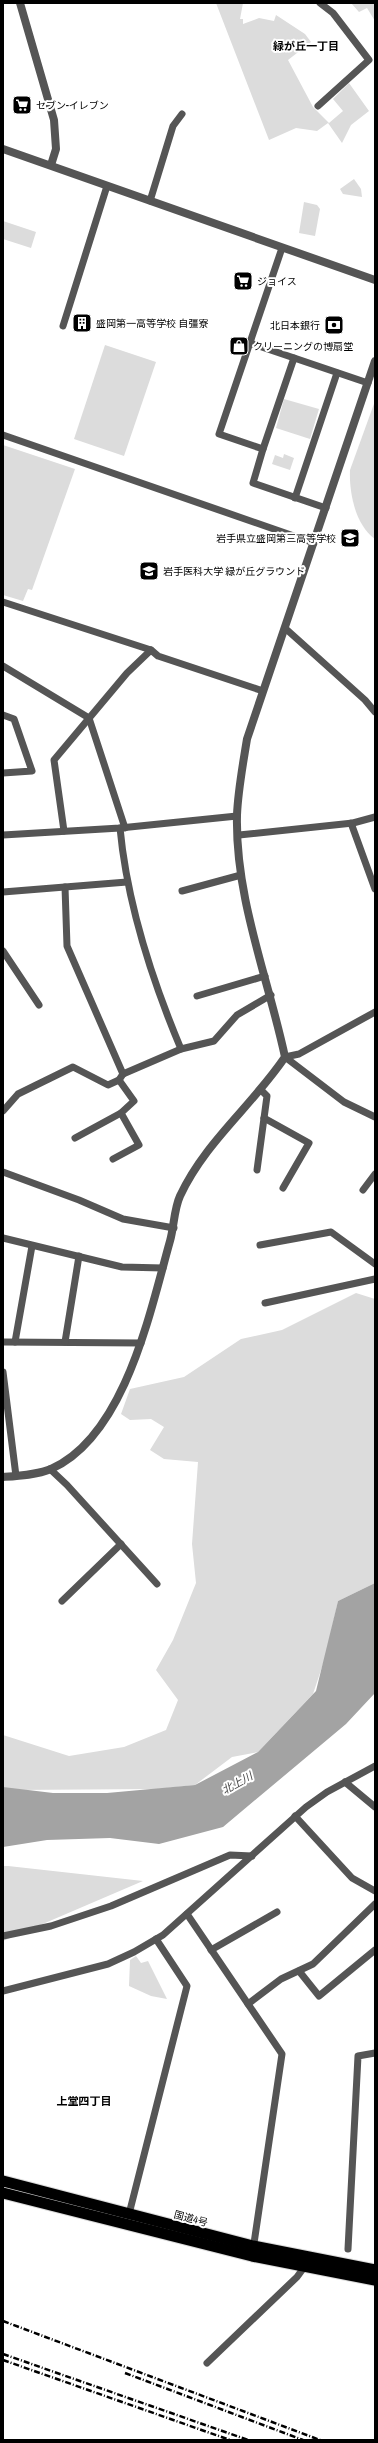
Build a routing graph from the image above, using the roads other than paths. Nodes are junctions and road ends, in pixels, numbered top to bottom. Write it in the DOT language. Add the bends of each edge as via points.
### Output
graph roads {
  1 [pos="20,3"];
  2 [pos="320,3"];
  3 [pos="318,106"];
  4 [pos="182,114"];
  5 [pos="3,149"];
  6 [pos="51,165"];
  7 [pos="107,186"];
  8 [pos="150,201"];
  9 [pos="282,248"];
  10 [pos="375,280"];
  11 [pos="63,326"];
  12 [pos="250,343"];
  13 [pos="294,358"];
  14 [pos="375,361"];
  15 [pos="337,373"];
  16 [pos="368,383"];
  17 [pos="3,435"];
  18 [pos="264,449"];
  19 [pos="295,498"];
  20 [pos="326,508"];
  21 [pos="314,543"];
  22 [pos="3,602"];
  23 [pos="286,629"];
  24 [pos="151,650"];
  25 [pos="3,666"];
  26 [pos="263,691"];
  27 [pos="375,712"];
  28 [pos="3,715"];
  29 [pos="89,718"];
  30 [pos="3,773"];
  31 [pos="237,816"];
  32 [pos="375,817"];
  33 [pos="351,823"];
  34 [pos="123,828"];
  35 [pos="64,831"];
  36 [pos="238,834"];
  37 [pos="3,835"];
  38 [pos="241,875"];
  39 [pos="127,882"];
  40 [pos="65,887"];
  41 [pos="375,889"];
  42 [pos="182,891"];
  43 [pos="3,892"];
  44 [pos="3,951"];
  45 [pos="265,976"];
  46 [pos="271,995"];
  47 [pos="197,996"];
  48 [pos="39,1005"];
  49 [pos="375,1012"];
  50 [pos="181,1049"];
  51 [pos="285,1057"];
  52 [pos="121,1077"];
  53 [pos="261,1090"];
  54 [pos="3,1110"];
  55 [pos="121,1113"];
  56 [pos="375,1117"];
  57 [pos="264,1118"];
  58 [pos="75,1138"];
  59 [pos="113,1159"];
  60 [pos="257,1170"];
  61 [pos="3,1172"];
  62 [pos="375,1174"];
  63 [pos="283,1188"];
  64 [pos="363,1190"];
  65 [pos="174,1228"];
  66 [pos="3,1238"];
  67 [pos="260,1245"];
  68 [pos="32,1246"];
  69 [pos="79,1256"];
  70 [pos="375,1264"];
  71 [pos="163,1268"];
  72 [pos="375,1279"];
  73 [pos="265,1303"];
  74 [pos="3,1342"];
  75 [pos="15,1342"];
  76 [pos="66,1342"];
  77 [pos="141,1343"];
  78 [pos="3,1372"];
  79 [pos="50,1469"];
  80 [pos="16,1476"];
  81 [pos="3,1477"];
  82 [pos="121,1544"];
  83 [pos="157,1584"];
  84 [pos="62,1601"];
  85 [pos="375,1766"];
  86 [pos="345,1782"];
  87 [pos="375,1807"];
  88 [pos="295,1816"];
  89 [pos="252,1856"];
  90 [pos="375,1891"];
  91 [pos="375,1904"];
  92 [pos="277,1912"];
  93 [pos="187,1914"];
  94 [pos="3,1936"];
  95 [pos="156,1939"];
  96 [pos="211,1950"];
  97 [pos="375,1950"];
  98 [pos="299,1971"];
  99 [pos="3,1991"];
  100 [pos="248,2004"];
  101 [pos="375,2053"];
  102 [pos="3,2181"];
  103 [pos="3,2193"];
  104 [pos="129,2214"];
  105 [pos="348,2249"];
  106 [pos="252,2251"];
  107 [pos="305,2266"];
  108 [pos="375,2270"];
  109 [pos="375,2280"];
  110 [pos="207,2363"];
  1 -- 6 [label="street" via="54,120 56,148"];
  2 -- 3 [label="street" via="369,60"];
  4 -- 8 [label="street" via="172,126"];
  5 -- 6 [label="street"];
  6 -- 7 [label="street"];
  7 -- 8 [label="street"];
  7 -- 11 [label="street"];
  8 -- 9 [label="street"];
  9 -- 10 [label="street"];
  9 -- 12 [label="street"];
  12 -- 13 [label="street"];
  12 -- 18 [label="street" via="220,434"];
  13 -- 15 [label="street"];
  13 -- 18 [label="street"];
  14 -- 16 [label="street"];
  15 -- 16 [label="street"];
  15 -- 19 [label="street"];
  16 -- 20 [label="street"];
  17 -- 21 [label="street"];
  18 -- 19 [label="street" via="253,483"];
  19 -- 20 [label="street"];
  20 -- 21 [label="street"];
  21 -- 23 [label="street"];
  22 -- 24 [label="street"];
  23 -- 26 [label="street"];
  23 -- 27 [label="street" via="366,700"];
  24 -- 26 [label="street" via="158,656"];
  24 -- 29 [label="street"];
  25 -- 29 [label="street"];
  26 -- 31 [label="street" via="247,739"];
  28 -- 30 [label="street" via="14,719 32,770"];
  29 -- 34 [label="street"];
  29 -- 35 [label="street" via="54,760"];
  31 -- 34 [label="street"];
  31 -- 36 [label="street"];
  32 -- 33 [label="street"];
  33 -- 36 [label="street"];
  33 -- 41 [label="street"];
  34 -- 35 [label="street"];
  34 -- 39 [label="street"];
  35 -- 37 [label="street"];
  36 -- 38 [label="street"];
  38 -- 42 [label="street"];
  38 -- 45 [label="street"];
  39 -- 40 [label="street"];
  39 -- 50 [label="street" via="165,1010"];
  40 -- 43 [label="street"];
  40 -- 52 [label="street" via="67,946"];
  44 -- 48 [label="street"];
  45 -- 46 [label="street"];
  45 -- 47 [label="street"];
  46 -- 50 [label="street" via="237,1014 214,1041"];
  46 -- 51 [label="street"];
  49 -- 51 [label="street" via="299,1054"];
  50 -- 52 [label="street"];
  51 -- 53 [label="street"];
  51 -- 56 [label="street" via="344,1102"];
  52 -- 54 [label="street" via="108,1085 72,1067 18,1094"];
  52 -- 55 [label="street" via="134,1101"];
  53 -- 57 [label="street" via="268,1096"];
  53 -- 65 [label="street" via="218,1136 198,1165 180,1198"];
  55 -- 58 [label="street"];
  55 -- 59 [label="street" via="139,1145"];
  57 -- 60 [label="street"];
  57 -- 63 [label="street" via="309,1142"];
  61 -- 65 [label="street" via="122,1219"];
  62 -- 64 [label="street"];
  65 -- 71 [label="street"];
  66 -- 68 [label="street"];
  67 -- 70 [label="street" via="331,1232"];
  68 -- 69 [label="street"];
  68 -- 75 [label="street"];
  69 -- 71 [label="street" via="122,1267"];
  69 -- 76 [label="street"];
  71 -- 77 [label="street"];
  72 -- 73 [label="street"];
  74 -- 75 [label="street"];
  75 -- 76 [label="street"];
  76 -- 77 [label="street"];
  77 -- 79 [label="street" via="112,1410 70,1458"];
  78 -- 80 [label="street"];
  79 -- 80 [label="street"];
  79 -- 82 [label="street"];
  80 -- 81 [label="street"];
  82 -- 83 [label="street"];
  82 -- 84 [label="street"];
  85 -- 86 [label="street"];
  86 -- 87 [label="street"];
  86 -- 88 [label="street"];
  88 -- 89 [label="street"];
  88 -- 90 [label="street" via="352,1878"];
  89 -- 93 [label="street"];
  89 -- 94 [label="street" via="230,1855 111,1906 51,1926"];
  91 -- 98 [label="street" via="313,1964"];
  92 -- 96 [label="street"];
  93 -- 95 [label="street"];
  93 -- 96 [label="street"];
  95 -- 99 [label="street" via="108,1964"];
  95 -- 104 [label="street" via="187,1986"];
  96 -- 100 [label="street"];
  97 -- 98 [label="street" via="319,1996"];
  98 -- 100 [label="street" via="281,1979"];
  100 -- 106 [label="street" via="282,2054"];
  101 -- 105 [label="street" via="358,2056"];
  102 -- 104 [label="highway, 国道4号"];
  103 -- 106 [label="highway, 国道4号"];
  104 -- 106 [label="highway, 国道4号"];
  106 -- 107 [label="highway, 国道4号"];
  106 -- 108 [label="highway, 国道4号"];
  107 -- 109 [label="highway, 国道4号"];
  107 -- 110 [label="street" via="297,2277"];
}
